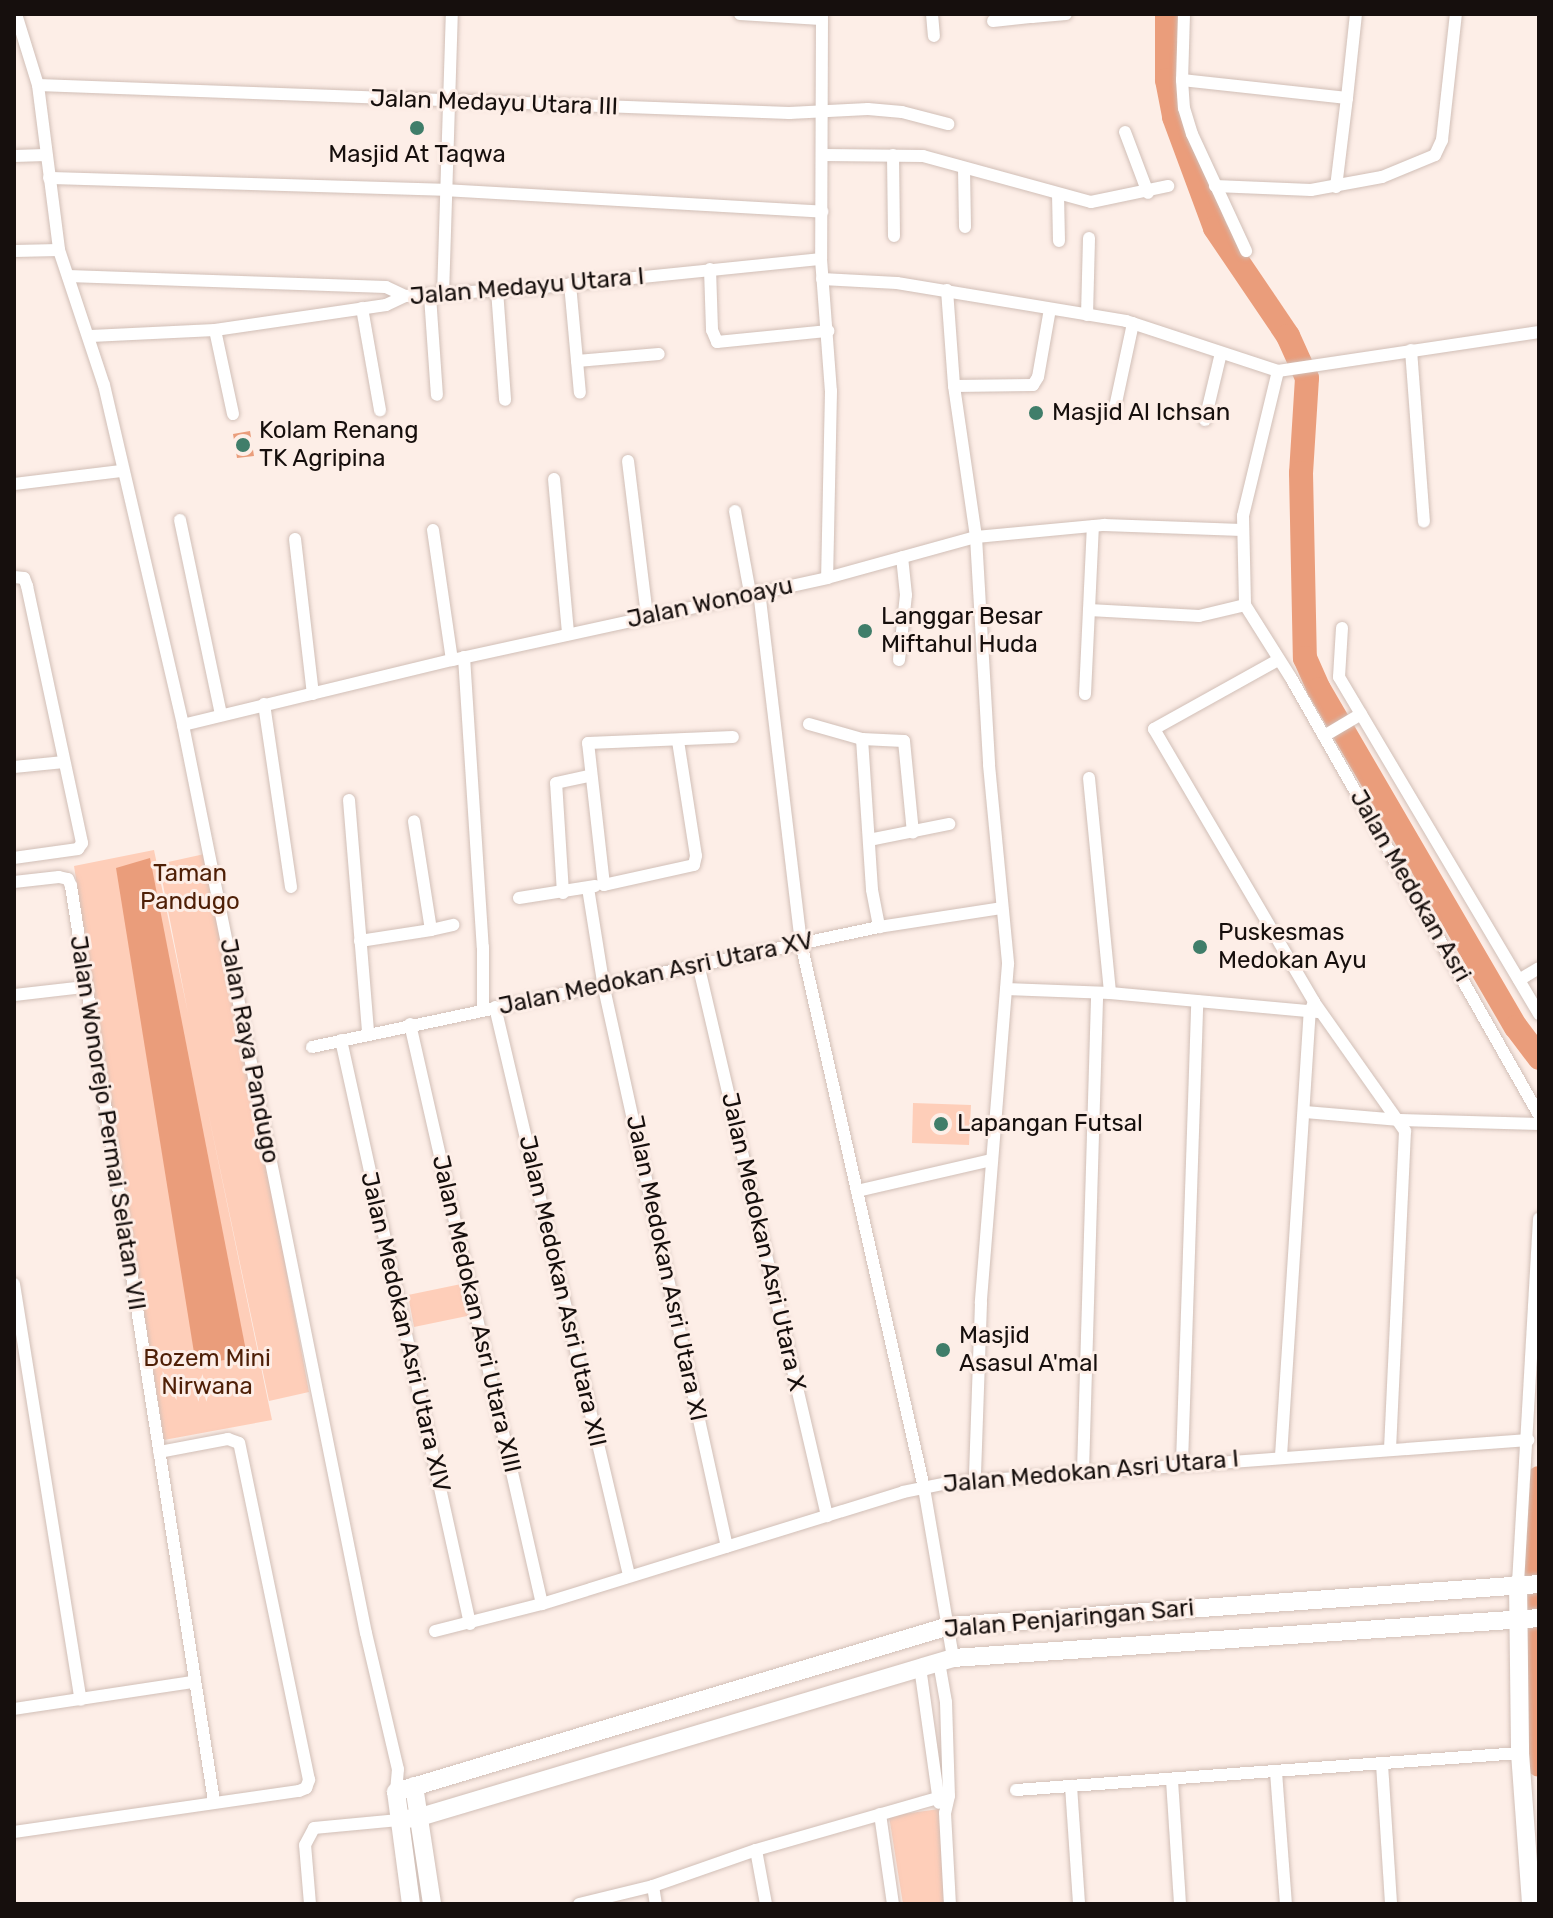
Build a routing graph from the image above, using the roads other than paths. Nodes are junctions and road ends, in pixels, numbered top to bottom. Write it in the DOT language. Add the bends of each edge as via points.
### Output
graph roads {
  1 [pos="16,14"];
  2 [pos="452,14"];
  3 [pos="740,14"];
  4 [pos="932,14"];
  5 [pos="1066,14"];
  6 [pos="1184,14"];
  7 [pos="1352,14"];
  8 [pos="1456,14"];
  9 [pos="1029,15"];
  10 [pos="821,16"];
  11 [pos="993,21"];
  12 [pos="934,36"];
  13 [pos="29,57"];
  14 [pos="14,58"];
  15 [pos="1182,80"];
  16 [pos="38,85"];
  17 [pos="1347,98"];
  18 [pos="450,102"];
  19 [pos="822,112"];
  20 [pos="948,124"];
  21 [pos="1125,132"];
  22 [pos="46,155"];
  23 [pos="823,155"];
  24 [pos="893,155"];
  25 [pos="14,156"];
  26 [pos="964,169"];
  27 [pos="49,178"];
  28 [pos="1168,186"];
  29 [pos="1215,186"];
  30 [pos="1336,187"];
  31 [pos="445,190"];
  32 [pos="1148,193"];
  33 [pos="1058,194"];
  34 [pos="822,212"];
  35 [pos="965,227"];
  36 [pos="894,236"];
  37 [pos="1089,238"];
  38 [pos="1059,241"];
  39 [pos="59,250"];
  40 [pos="14,251"];
  41 [pos="1246,251"];
  42 [pos="821,259"];
  43 [pos="710,269"];
  44 [pos="68,276"];
  45 [pos="822,279"];
  46 [pos="570,284"];
  47 [pos="497,290"];
  48 [pos="947,290"];
  49 [pos="437,295"];
  50 [pos="405,296"];
  51 [pos="362,308"];
  52 [pos="1050,309"];
  53 [pos="1087,315"];
  54 [pos="1133,323"];
  55 [pos="215,330"];
  56 [pos="828,331"];
  57 [pos="1539,332"];
  58 [pos="91,336"];
  59 [pos="1411,350"];
  60 [pos="1221,353"];
  61 [pos="659,354"];
  62 [pos="577,361"];
  63 [pos="1282,370"];
  64 [pos="954,386"];
  65 [pos="580,393"];
  66 [pos="437,395"];
  67 [pos="505,400"];
  68 [pos="380,410"];
  69 [pos="1114,412"];
  70 [pos="233,414"];
  71 [pos="1205,420"];
  72 [pos="628,461"];
  73 [pos="121,471"];
  74 [pos="554,479"];
  75 [pos="14,484"];
  76 [pos="735,511"];
  77 [pos="180,520"];
  78 [pos="1424,522"];
  79 [pos="1093,526"];
  80 [pos="433,530"];
  81 [pos="1242,530"];
  82 [pos="976,537"];
  83 [pos="295,539"];
  84 [pos="902,557"];
  85 [pos="19,578"];
  86 [pos="827,578"];
  87 [pos="754,592"];
  88 [pos="1245,605"];
  89 [pos="1089,610"];
  90 [pos="647,616"];
  91 [pos="1342,628"];
  92 [pos="568,633"];
  93 [pos="458,659"];
  94 [pos="899,660"];
  95 [pos="1278,660"];
  96 [pos="313,694"];
  97 [pos="1085,694"];
  98 [pos="264,704"];
  99 [pos="221,715"];
  100 [pos="1358,716"];
  101 [pos="809,724"];
  102 [pos="183,725"];
  103 [pos="1327,734"];
  104 [pos="733,737"];
  105 [pos="862,739"];
  106 [pos="678,741"];
  107 [pos="64,762"];
  108 [pos="14,767"];
  109 [pos="590,776"];
  110 [pos="1089,778"];
  111 [pos="349,800"];
  112 [pos="414,821"];
  113 [pos="949,824"];
  114 [pos="913,833"];
  115 [pos="869,840"];
  116 [pos="14,858"];
  117 [pos="14,882"];
  118 [pos="604,885"];
  119 [pos="291,887"];
  120 [pos="588,888"];
  121 [pos="563,893"];
  122 [pos="519,898"];
  123 [pos="1002,908"];
  124 [pos="453,925"];
  125 [pos="879,927"];
  126 [pos="429,931"];
  127 [pos="360,941"];
  128 [pos="801,943"];
  129 [pos="699,968"];
  130 [pos="1539,968"];
  131 [pos="1519,980"];
  132 [pos="84,987"];
  133 [pos="604,988"];
  134 [pos="1006,989"];
  135 [pos="1104,993"];
  136 [pos="14,995"];
  137 [pos="1197,1001"];
  138 [pos="489,1008"];
  139 [pos="1315,1009"];
  140 [pos="1539,1014"];
  141 [pos="410,1024"];
  142 [pos="368,1032"];
  143 [pos="341,1040"];
  144 [pos="312,1047"];
  145 [pos="1305,1112"];
  146 [pos="1539,1115"];
  147 [pos="1400,1120"];
  148 [pos="1539,1124"];
  149 [pos="991,1160"];
  150 [pos="857,1191"];
  151 [pos="1539,1219"];
  152 [pos="14,1284"];
  153 [pos="1528,1440"];
  154 [pos="1390,1448"];
  155 [pos="159,1452"];
  156 [pos="1281,1456"];
  157 [pos="1182,1463"];
  158 [pos="1083,1471"];
  159 [pos="975,1479"];
  160 [pos="924,1488"];
  161 [pos="827,1516"];
  162 [pos="727,1547"];
  163 [pos="629,1575"];
  164 [pos="1527,1583"];
  165 [pos="542,1604"];
  166 [pos="1526,1619"];
  167 [pos="470,1624"];
  168 [pos="949,1626"];
  169 [pos="435,1631"];
  170 [pos="946,1660"];
  171 [pos="920,1667"];
  172 [pos="193,1682"];
  173 [pos="81,1700"];
  174 [pos="14,1709"];
  175 [pos="1520,1753"];
  176 [pos="1382,1764"];
  177 [pos="1276,1772"];
  178 [pos="1172,1780"];
  179 [pos="1071,1786"];
  180 [pos="405,1789"];
  181 [pos="1016,1790"];
  182 [pos="943,1797"];
  183 [pos="214,1801"];
  184 [pos="880,1814"];
  185 [pos="420,1817"];
  186 [pos="399,1820"];
  187 [pos="14,1832"];
  188 [pos="756,1850"];
  189 [pos="653,1886"];
  190 [pos="310,1904"];
  191 [pos="411,1904"];
  192 [pos="432,1904"];
  193 [pos="579,1904"];
  194 [pos="656,1904"];
  195 [pos="766,1904"];
  196 [pos="893,1904"];
  197 [pos="950,1904"];
  198 [pos="1079,1904"];
  199 [pos="1180,1904"];
  200 [pos="1286,1904"];
  201 [pos="1391,1904"];
  202 [pos="1531,1904"];
  1 -- 13 [label="street, Jalan Raya Pandugo"];
  2 -- 18 [label="street"];
  3 -- 10 [label="street"];
  4 -- 12 [label="street"];
  5 -- 9 [label="street"];
  6 -- 15 [label="street"];
  7 -- 17 [label="street"];
  8 -- 30 [label="street" via="1442,140 1435,155 1382,177"];
  9 -- 11 [label="street"];
  10 -- 19 [label="street"];
  13 -- 14 [label="street"];
  13 -- 16 [label="street, Jalan Raya Pandugo"];
  15 -- 17 [label="street"];
  15 -- 29 [label="street" via="1192,134"];
  16 -- 18 [label="street, Jalan Medayu Utara III"];
  16 -- 22 [label="street, Jalan Raya Pandugo"];
  17 -- 30 [label="street"];
  18 -- 19 [label="street, Jalan Medayu Utara III"];
  18 -- 31 [label="street"];
  19 -- 20 [label="street, Jalan Medayu Utara III" via="886,110"];
  19 -- 23 [label="street"];
  21 -- 32 [label="street"];
  22 -- 25 [label="street"];
  22 -- 27 [label="street, Jalan Raya Pandugo"];
  23 -- 24 [label="street"];
  23 -- 34 [label="street"];
  24 -- 26 [label="street" via="923,156"];
  24 -- 36 [label="street"];
  26 -- 33 [label="street"];
  26 -- 35 [label="street"];
  27 -- 31 [label="street"];
  27 -- 39 [label="street, Jalan Raya Pandugo"];
  28 -- 32 [label="street"];
  29 -- 30 [label="street"];
  29 -- 41 [label="street"];
  31 -- 34 [label="street"];
  31 -- 49 [label="street"];
  32 -- 33 [label="street" via="1091,202"];
  33 -- 38 [label="street"];
  34 -- 42 [label="street"];
  37 -- 53 [label="street"];
  39 -- 40 [label="street"];
  39 -- 44 [label="street, Jalan Raya Pandugo"];
  42 -- 43 [label="street, Jalan Medayu Utara I"];
  42 -- 45 [label="street"];
  43 -- 46 [label="street, Jalan Medayu Utara I"];
  43 -- 56 [label="street" via="717,342"];
  44 -- 50 [label="street" via="386,287"];
  44 -- 58 [label="street, Jalan Raya Pandugo"];
  45 -- 48 [label="street"];
  45 -- 56 [label="street"];
  46 -- 47 [label="street, Jalan Medayu Utara I"];
  46 -- 62 [label="street"];
  47 -- 49 [label="street, Jalan Medayu Utara I"];
  47 -- 67 [label="street"];
  48 -- 52 [label="street"];
  48 -- 64 [label="street"];
  49 -- 50 [label="street, Jalan Medayu Utara I"];
  49 -- 66 [label="street"];
  50 -- 51 [label="street, Jalan Medayu Utara I"];
  51 -- 55 [label="street, Jalan Medayu Utara I"];
  51 -- 68 [label="street"];
  52 -- 53 [label="street"];
  52 -- 64 [label="street" via="1033,385"];
  53 -- 54 [label="street"];
  54 -- 60 [label="street"];
  54 -- 69 [label="street"];
  55 -- 58 [label="street, Jalan Medayu Utara I"];
  55 -- 70 [label="street"];
  56 -- 86 [label="street" via="832,448"];
  57 -- 59 [label="street"];
  58 -- 73 [label="street, Jalan Raya Pandugo"];
  59 -- 63 [label="street"];
  59 -- 78 [label="street"];
  60 -- 63 [label="street"];
  60 -- 71 [label="street"];
  61 -- 62 [label="street"];
  62 -- 65 [label="street"];
  63 -- 81 [label="street"];
  64 -- 82 [label="street"];
  72 -- 90 [label="street"];
  73 -- 75 [label="street"];
  73 -- 102 [label="street, Jalan Raya Pandugo"];
  74 -- 92 [label="street"];
  76 -- 87 [label="street"];
  77 -- 99 [label="street"];
  79 -- 81 [label="street, Jalan Wonoayu"];
  79 -- 82 [label="street, Jalan Wonoayu"];
  79 -- 89 [label="street"];
  80 -- 93 [label="street, Jalan Medokan Asri Utara XII"];
  81 -- 88 [label="street"];
  82 -- 84 [label="street, Jalan Wonoayu"];
  82 -- 123 [label="street"];
  83 -- 96 [label="street"];
  84 -- 86 [label="street, Jalan Wonoayu"];
  84 -- 94 [label="street" via="906,595"];
  85 -- 107 [label="street"];
  86 -- 87 [label="street, Jalan Wonoayu"];
  87 -- 90 [label="street, Jalan Wonoayu"];
  87 -- 128 [label="street"];
  88 -- 89 [label="street" via="1199,616"];
  88 -- 95 [label="street"];
  89 -- 97 [label="street"];
  90 -- 92 [label="street, Jalan Wonoayu"];
  91 -- 100 [label="street" via="1339,677"];
  92 -- 93 [label="street, Jalan Wonoayu"];
  93 -- 96 [label="street, Jalan Wonoayu"];
  93 -- 138 [label="street, Jalan Medokan Asri Utara XII"];
  95 -- 103 [label="street, Jalan Medokan Asri"];
  95 -- 139 [label="street" via="1154,729"];
  96 -- 98 [label="street, Jalan Wonoayu"];
  98 -- 99 [label="street, Jalan Wonoayu"];
  98 -- 119 [label="street"];
  99 -- 102 [label="street, Jalan Wonoayu"];
  100 -- 103 [label="street"];
  100 -- 131 [label="street"];
  101 -- 105 [label="street"];
  102 -- 180 [label="street, Jalan Raya Pandugo" via="376,1670"];
  103 -- 146 [label="street, Jalan Medokan Asri"];
  104 -- 106 [label="street"];
  105 -- 114 [label="street" via="900,738 907,746"];
  105 -- 115 [label="street"];
  106 -- 109 [label="street" via="593,741 586,748"];
  106 -- 118 [label="street" via="694,865"];
  107 -- 108 [label="street"];
  107 -- 116 [label="street" via="82,843 78,849"];
  109 -- 118 [label="street"];
  109 -- 121 [label="street" via="556,783"];
  110 -- 135 [label="street"];
  111 -- 127 [label="street"];
  112 -- 126 [label="street"];
  113 -- 114 [label="street"];
  114 -- 115 [label="street"];
  115 -- 125 [label="street"];
  117 -- 132 [label="street, Jalan Wonorejo Permai Selatan VII" via="68,879"];
  118 -- 120 [label="street"];
  120 -- 121 [label="street"];
  120 -- 133 [label="street, Jalan Medokan Asri Utara XI"];
  121 -- 122 [label="street"];
  123 -- 125 [label="street, Jalan Medokan Asri Utara XV"];
  123 -- 134 [label="street"];
  124 -- 126 [label="street"];
  125 -- 128 [label="street, Jalan Medokan Asri Utara XV"];
  126 -- 127 [label="street"];
  127 -- 142 [label="street"];
  128 -- 129 [label="street, Jalan Medokan Asri Utara XV"];
  128 -- 150 [label="street"];
  129 -- 133 [label="street, Jalan Medokan Asri Utara XV"];
  129 -- 161 [label="street, Jalan Medokan Asri Utara X"];
  130 -- 131 [label="street"];
  131 -- 140 [label="street"];
  132 -- 136 [label="street"];
  132 -- 155 [label="street, Jalan Wonorejo Permai Selatan VII"];
  133 -- 138 [label="street, Jalan Medokan Asri Utara XV"];
  133 -- 162 [label="street, Jalan Medokan Asri Utara XI"];
  134 -- 135 [label="street"];
  134 -- 149 [label="street"];
  135 -- 137 [label="street"];
  135 -- 158 [label="street"];
  137 -- 139 [label="street"];
  137 -- 157 [label="street"];
  138 -- 141 [label="street, Jalan Medokan Asri Utara XV"];
  138 -- 163 [label="street, Jalan Medokan Asri Utara XII"];
  139 -- 145 [label="street"];
  139 -- 147 [label="street"];
  141 -- 142 [label="street, Jalan Medokan Asri Utara XV"];
  141 -- 165 [label="street, Jalan Medokan Asri Utara XIII"];
  142 -- 143 [label="street, Jalan Medokan Asri Utara XV"];
  143 -- 144 [label="street, Jalan Medokan Asri Utara XV"];
  143 -- 167 [label="street, Jalan Medokan Asri Utara XIV"];
  145 -- 147 [label="street"];
  145 -- 156 [label="street"];
  147 -- 148 [label="street"];
  147 -- 154 [label="street" via="1405,1144"];
  149 -- 150 [label="street"];
  149 -- 159 [label="street"];
  150 -- 160 [label="street"];
  151 -- 153 [label="street"];
  152 -- 173 [label="street"];
  153 -- 154 [label="street, Jalan Medokan Asri Utara I"];
  153 -- 164 [label="street"];
  154 -- 156 [label="street, Jalan Medokan Asri Utara I"];
  155 -- 172 [label="street, Jalan Wonorejo Permai Selatan VII"];
  155 -- 183 [label="street" via="228,1439 239,1443 309,1780 299,1791"];
  156 -- 157 [label="street, Jalan Medokan Asri Utara I"];
  157 -- 158 [label="street, Jalan Medokan Asri Utara I"];
  158 -- 159 [label="street, Jalan Medokan Asri Utara I"];
  159 -- 160 [label="street, Jalan Medokan Asri Utara I"];
  160 -- 161 [label="street, Jalan Medokan Asri Utara I"];
  160 -- 168 [label="street"];
  161 -- 162 [label="street, Jalan Medokan Asri Utara I"];
  162 -- 163 [label="street, Jalan Medokan Asri Utara I"];
  163 -- 165 [label="street, Jalan Medokan Asri Utara I"];
  164 -- 166 [label="street"];
  164 -- 168 [label="street, Jalan Penjaringan Sari"];
  165 -- 167 [label="street, Jalan Medokan Asri Utara I"];
  166 -- 170 [label="street, Jalan Penjaringan Sari"];
  166 -- 175 [label="street"];
  167 -- 169 [label="street, Jalan Medokan Asri Utara I"];
  168 -- 170 [label="street"];
  168 -- 180 [label="street, Jalan Penjaringan Sari"];
  170 -- 171 [label="street, Jalan Penjaringan Sari"];
  170 -- 182 [label="street"];
  171 -- 182 [label="street"];
  171 -- 185 [label="street, Jalan Penjaringan Sari"];
  172 -- 173 [label="street"];
  172 -- 183 [label="street, Jalan Wonorejo Permai Selatan VII"];
  173 -- 174 [label="street"];
  175 -- 176 [label="street"];
  175 -- 202 [label="street"];
  176 -- 177 [label="street"];
  176 -- 201 [label="street"];
  177 -- 178 [label="street"];
  177 -- 200 [label="street"];
  178 -- 179 [label="street"];
  178 -- 199 [label="street"];
  179 -- 181 [label="street"];
  179 -- 198 [label="street"];
  180 -- 185 [label="street"];
  180 -- 186 [label="street"];
  182 -- 184 [label="street"];
  182 -- 197 [label="street"];
  183 -- 187 [label="street"];
  184 -- 188 [label="street"];
  184 -- 196 [label="street"];
  185 -- 186 [label="street, Jalan Penjaringan Sari"];
  185 -- 192 [label="street"];
  186 -- 190 [label="street" via="314,1828 305,1845"];
  186 -- 191 [label="street"];
  188 -- 189 [label="street"];
  188 -- 195 [label="street"];
  189 -- 193 [label="street"];
  189 -- 194 [label="street"];
}
